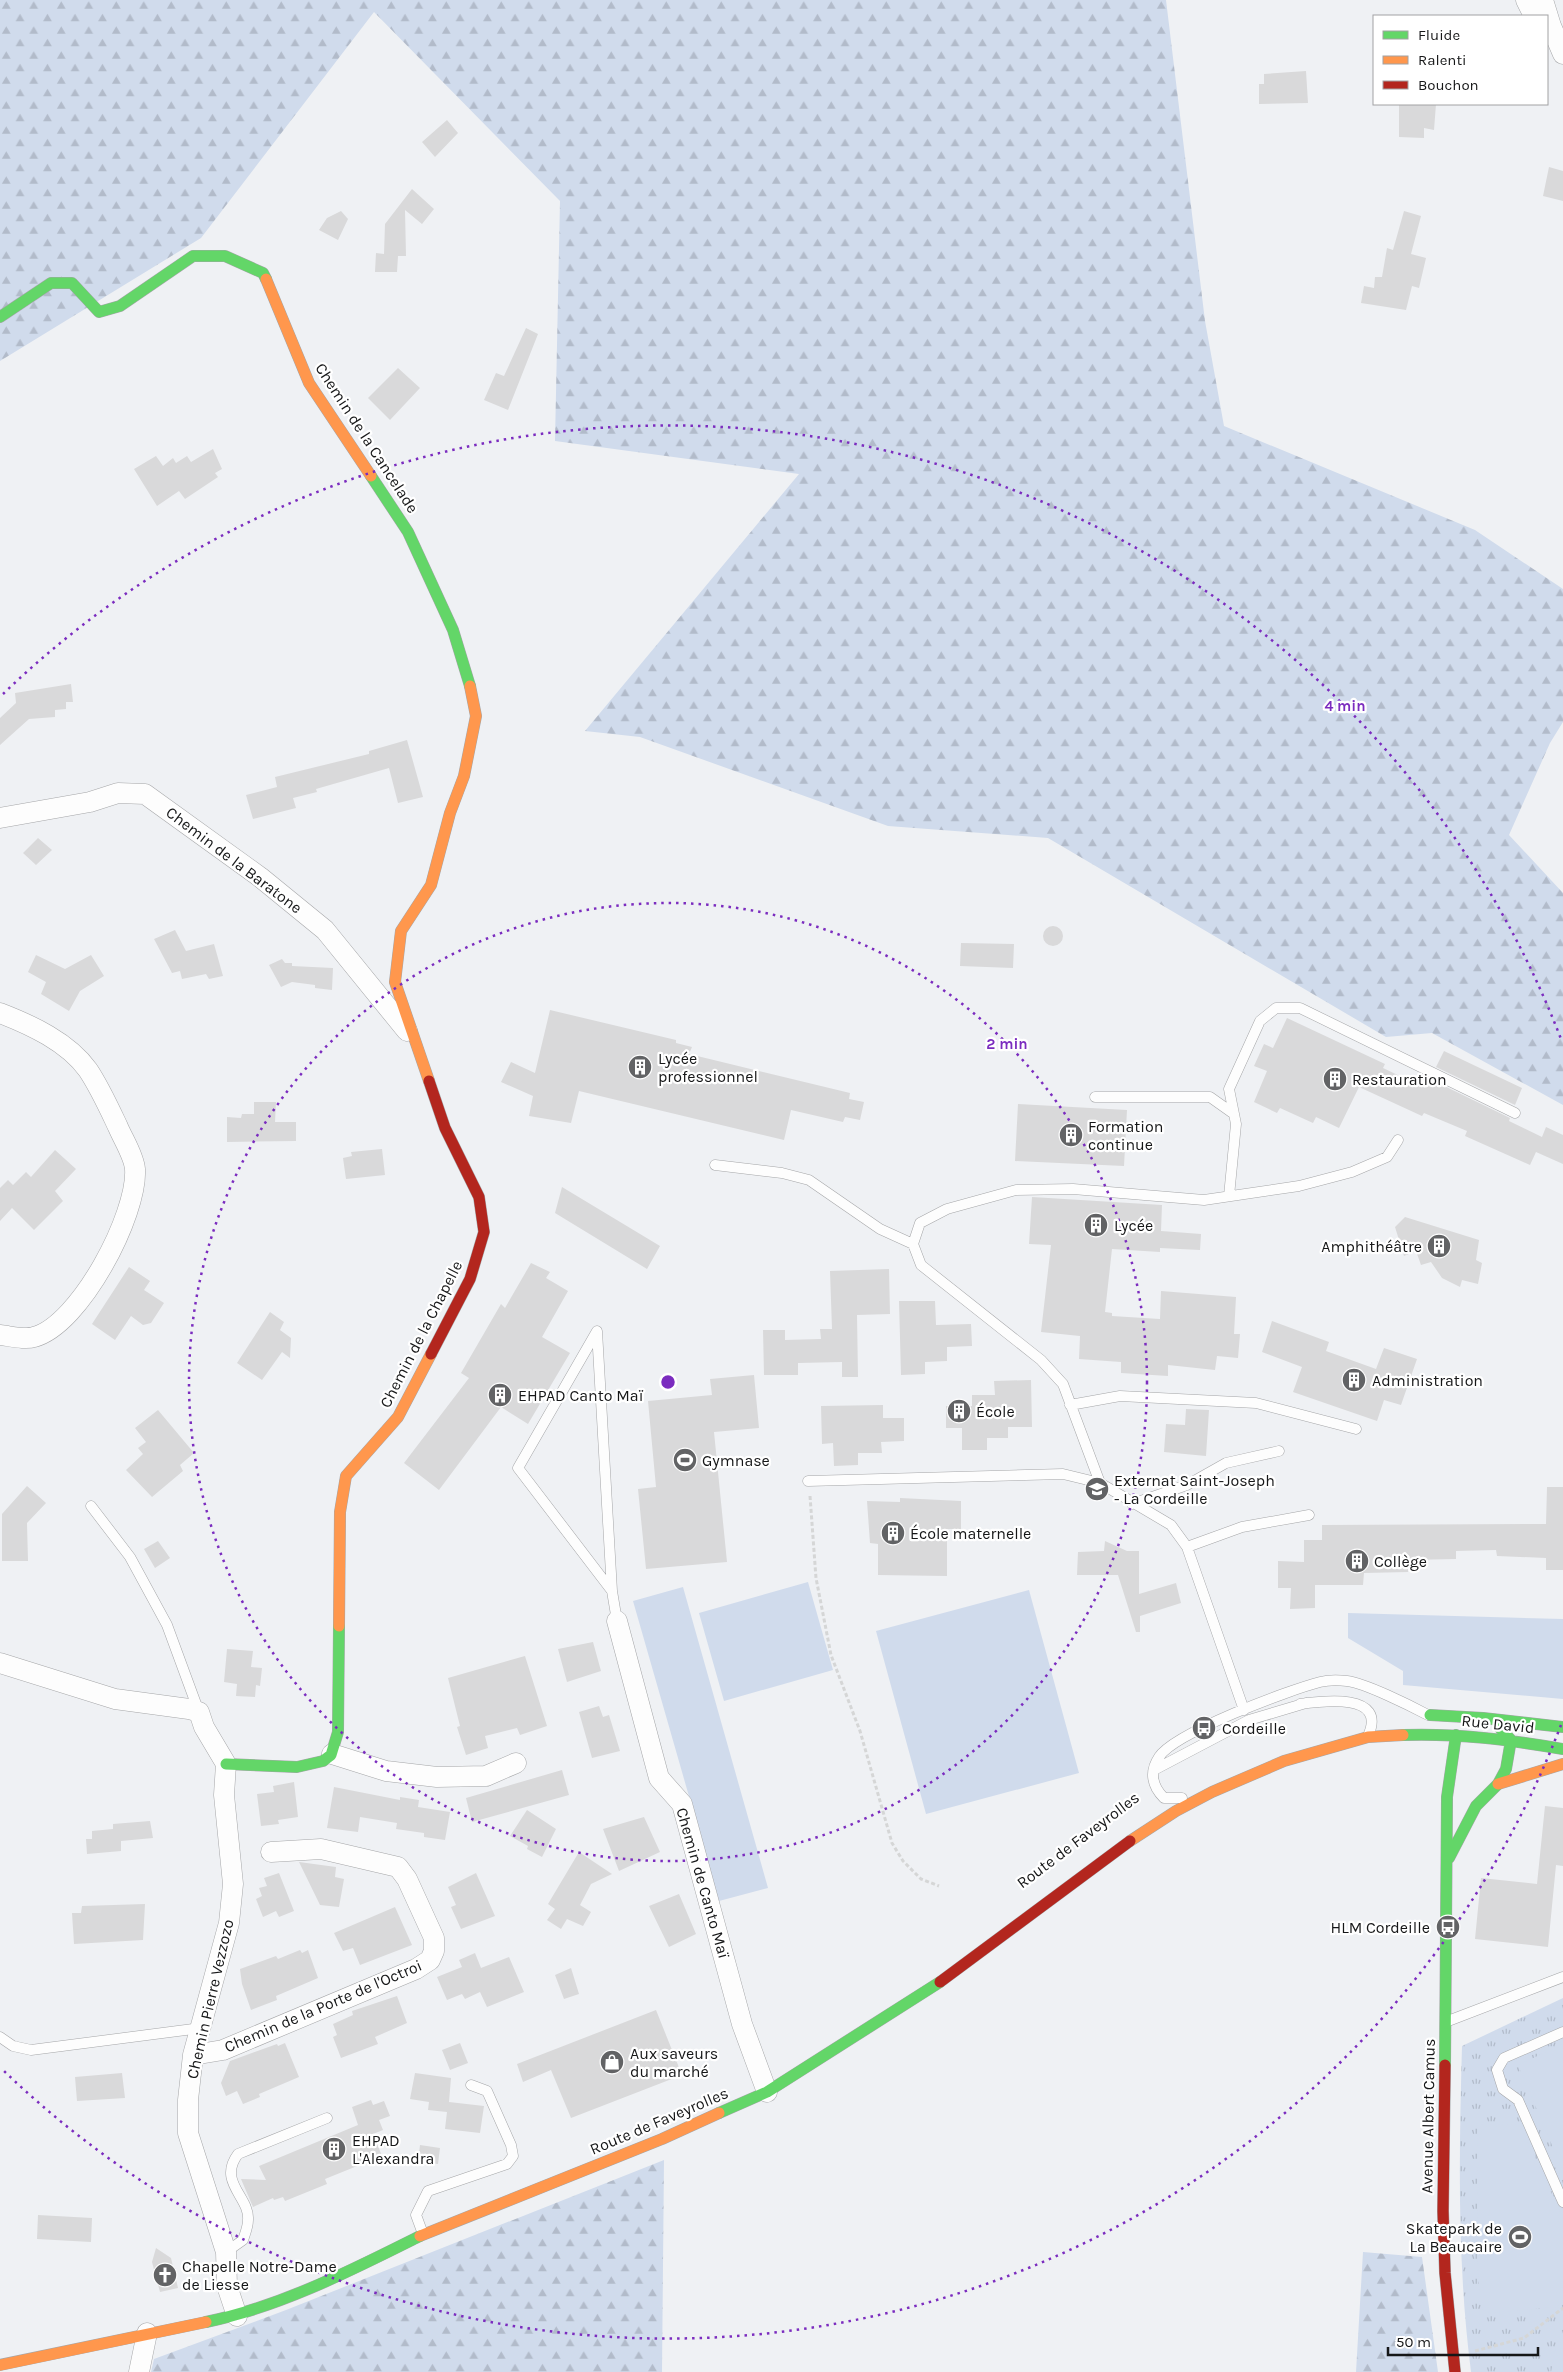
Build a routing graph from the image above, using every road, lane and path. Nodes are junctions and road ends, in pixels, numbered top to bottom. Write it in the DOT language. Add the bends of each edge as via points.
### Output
graph roads {
  1 [pos="1526,0"];
  2 [pos="1543,0"];
  3 [pos="1534,15"];
  4 [pos="1548,15"];
  5 [pos="1548,16"];
  6 [pos="1548,36"];
  7 [pos="1563,55"];
  8 [pos="0,317"];
  9 [pos="0,818"];
  10 [pos="431,885"];
  11 [pos="0,1013"];
  12 [pos="416,1043"];
  13 [pos="1095,1097"];
  14 [pos="1515,1113"];
  15 [pos="1234,1114"];
  16 [pos="1398,1140"];
  17 [pos="715,1165"];
  18 [pos="1229,1196"];
  19 [pos="913,1244"];
  20 [pos="0,1335"];
  21 [pos="1070,1405"];
  22 [pos="1356,1429"];
  23 [pos="1279,1451"];
  24 [pos="808,1482"];
  25 [pos="1100,1483"];
  26 [pos="1132,1504"];
  27 [pos="91,1506"];
  28 [pos="1309,1515"];
  29 [pos="1188,1547"];
  30 [pos="612,1591"];
  31 [pos="617,1621"];
  32 [pos="0,1663"];
  33 [pos="1306,1703"];
  34 [pos="1244,1710"];
  35 [pos="199,1712"];
  36 [pos="1428,1715"];
  37 [pos="1409,1716"];
  38 [pos="1483,1718"];
  39 [pos="1563,1727"];
  40 [pos="1430,1734"];
  41 [pos="1456,1735"];
  42 [pos="1368,1737"];
  43 [pos="1511,1740"];
  44 [pos="1563,1749"];
  45 [pos="332,1754"];
  46 [pos="516,1763"];
  47 [pos="226,1764"];
  48 [pos="1563,1764"];
  49 [pos="1154,1770"];
  50 [pos="1498,1784"];
  51 [pos="1181,1789"];
  52 [pos="1212,1792"];
  53 [pos="1164,1798"];
  54 [pos="1153,1805"];
  55 [pos="272,1852"];
  56 [pos="1448,1860"];
  57 [pos="939,1886"];
  58 [pos="926,1977"];
  59 [pos="1563,1977"];
  60 [pos="893,2010"];
  61 [pos="1445,2023"];
  62 [pos="201,2028"];
  63 [pos="1563,2032"];
  64 [pos="0,2037"];
  65 [pos="194,2055"];
  66 [pos="471,2085"];
  67 [pos="767,2092"];
  68 [pos="327,2118"];
  69 [pos="1563,2202"];
  70 [pos="424,2235"];
  71 [pos="226,2252"];
  72 [pos="361,2252"];
  73 [pos="233,2303"];
  74 [pos="1563,2308"];
  75 [pos="206,2309"];
  76 [pos="147,2333"];
  77 [pos="97,2335"];
  78 [pos="109,2342"];
  79 [pos="1453,2355"];
  80 [pos="0,2365"];
  81 [pos="139,2372"];
  82 [pos="1455,2372"];
  1 -- 3 [label="street"];
  2 -- 4 [label="street"];
  5 -- 7 [label="street"];
  6 -- 7 [label="street"];
  8 -- 10 [label="street, Chemin de la Cancelade" via="51,282 72,282 99,312 120,306 192,256 225,256 262,273 309,383 408,532 453,630 468,675 476,716 464,776 450,813"];
  9 -- 12 [label="street, Chemin de la Baratone" via="90,802 118,793 145,794 260,877 325,930"];
  10 -- 12 [label="street, Chemin de la Chapelle" via="401,931 396,982"];
  11 -- 20 [label="street" via="48,1036 87,1068 135,1168 131,1203 116,1242 73,1310 34,1337"];
  12 -- 45 [label="street, Chemin de la Chapelle" via="445,1128 479,1197 484,1232 470,1280 398,1417 346,1476 340,1512 338,1732"];
  13 -- 15 [label="lane" via="1210,1097"];
  14 -- 15 [label="lane" via="1300,1008 1276,1008 1260,1022 1229,1089"];
  15 -- 18 [label="lane" via="1236,1124"];
  16 -- 18 [label="lane" via="1387,1157 1352,1172 1299,1186"];
  17 -- 19 [label="lane" via="782,1173 809,1180 880,1230"];
  18 -- 19 [label="lane" via="1204,1200 1074,1189 1016,1190 947,1209 920,1222"];
  19 -- 21 [label="lane" via="921,1265 1041,1360 1063,1384"];
  21 -- 22 [label="lane" via="1120,1396 1256,1402"];
  21 -- 25 [label="lane"];
  23 -- 26 [label="lane" via="1226,1463 1187,1485"];
  24 -- 25 [label="lane" via="1063,1474"];
  24 -- 57 [label="path" via="816,1578 832,1655 860,1731 892,1842 903,1861 921,1879"];
  25 -- 26 [label="lane"];
  26 -- 29 [label="lane" via="1171,1525"];
  27 -- 35 [label="lane" via="130,1557 167,1625"];
  28 -- 29 [label="lane" via="1242,1527"];
  29 -- 34 [label="lane"];
  30 -- 30 [label="lane" via="518,1468 597,1331 604,1466"];
  30 -- 31 [label="lane"];
  31 -- 67 [label="street, Chemin de Canto Maï" via="658,1778 682,1804 742,2024"];
  32 -- 35 [label="street" via="115,1699"];
  33 -- 34 [label="lane"];
  33 -- 42 [label="lane" via="1344,1700 1361,1706 1372,1720"];
  33 -- 49 [label="lane" via="1249,1720"];
  34 -- 36 [label="lane" via="1278,1695 1323,1682 1348,1681"];
  34 -- 49 [label="lane" via="1173,1743 1158,1758"];
  35 -- 47 [label="street" via="204,1728"];
  36 -- 37 [label="street"];
  36 -- 38 [label="street"];
  38 -- 39 [label="street, Rue David"];
  38 -- 41 [label="street"];
  38 -- 43 [label="street" via="1501,1728"];
  40 -- 41 [label="street, Rue David"];
  40 -- 42 [label="street, Route de Faveyrolles"];
  41 -- 43 [label="street, Rue David"];
  41 -- 56 [label="street, Avenue Albert Camus" via="1446,1804"];
  42 -- 52 [label="street, Route de Faveyrolles" via="1284,1761"];
  43 -- 44 [label="street, Rue David"];
  43 -- 50 [label="street, Avenue Albert Camus" via="1508,1762"];
  45 -- 46 [label="street" via="386,1770 437,1777 486,1776"];
  45 -- 47 [label="street" via="319,1764 297,1767"];
  47 -- 62 [label="street, Chemin Pierre Vezzozo" via="224,1795 233,1884 229,1923"];
  48 -- 50 [label="street, Avenue Albert Camus"];
  49 -- 53 [label="lane" via="1153,1783"];
  50 -- 56 [label="street, Avenue Albert Camus" via="1476,1806"];
  51 -- 53 [label="street, Route de Faveyrolles"];
  52 -- 53 [label="lane"];
  52 -- 60 [label="street, Route de Faveyrolles" via="1133,1839 936,1984"];
  53 -- 54 [label="street, Route de Faveyrolles"];
  55 -- 65 [label="street, Chemin de la Porte de l'Octroi" via="321,1849 398,1868 407,1879 434,1938 434,1950 430,1960 416,1969 223,2050"];
  56 -- 61 [label="street, Avenue Albert Camus"];
  58 -- 60 [label="street, Route de Faveyrolles"];
  59 -- 61 [label="lane"];
  60 -- 67 [label="street, Route de Faveyrolles"];
  61 -- 79 [label="street, Avenue Albert Camus" via="1443,2211"];
  62 -- 64 [label="lane" via="31,2050 13,2046"];
  62 -- 65 [label="street, Chemin Pierre Vezzozo"];
  63 -- 69 [label="lane" via="1504,2058 1497,2070 1503,2089 1518,2100"];
  65 -- 71 [label="street, Chemin Pierre Vezzozo" via="188,2100 188,2133"];
  66 -- 70 [label="lane" via="487,2091 513,2156 507,2164 428,2191 416,2215"];
  67 -- 70 [label="street, Route de Faveyrolles" via="662,2139"];
  68 -- 71 [label="lane" via="238,2154 231,2163 231,2175 248,2219 243,2240"];
  70 -- 72 [label="street, Route de Faveyrolles"];
  70 -- 73 [label="street, Route de Faveyrolles" via="350,2271"];
  71 -- 73 [label="street, Chemin Pierre Vezzozo" via="227,2286"];
  73 -- 76 [label="street, Route de Faveyrolles"];
  74 -- 79 [label="path" via="1524,2338"];
  75 -- 76 [label="street, Route de Faveyrolles"];
  76 -- 78 [label="street, Route de Faveyrolles"];
  76 -- 81 [label="street"];
  77 -- 78 [label="lane"];
  78 -- 80 [label="street, Route de Faveyrolles"];
  79 -- 82 [label="street, Avenue Albert Camus"];
}
